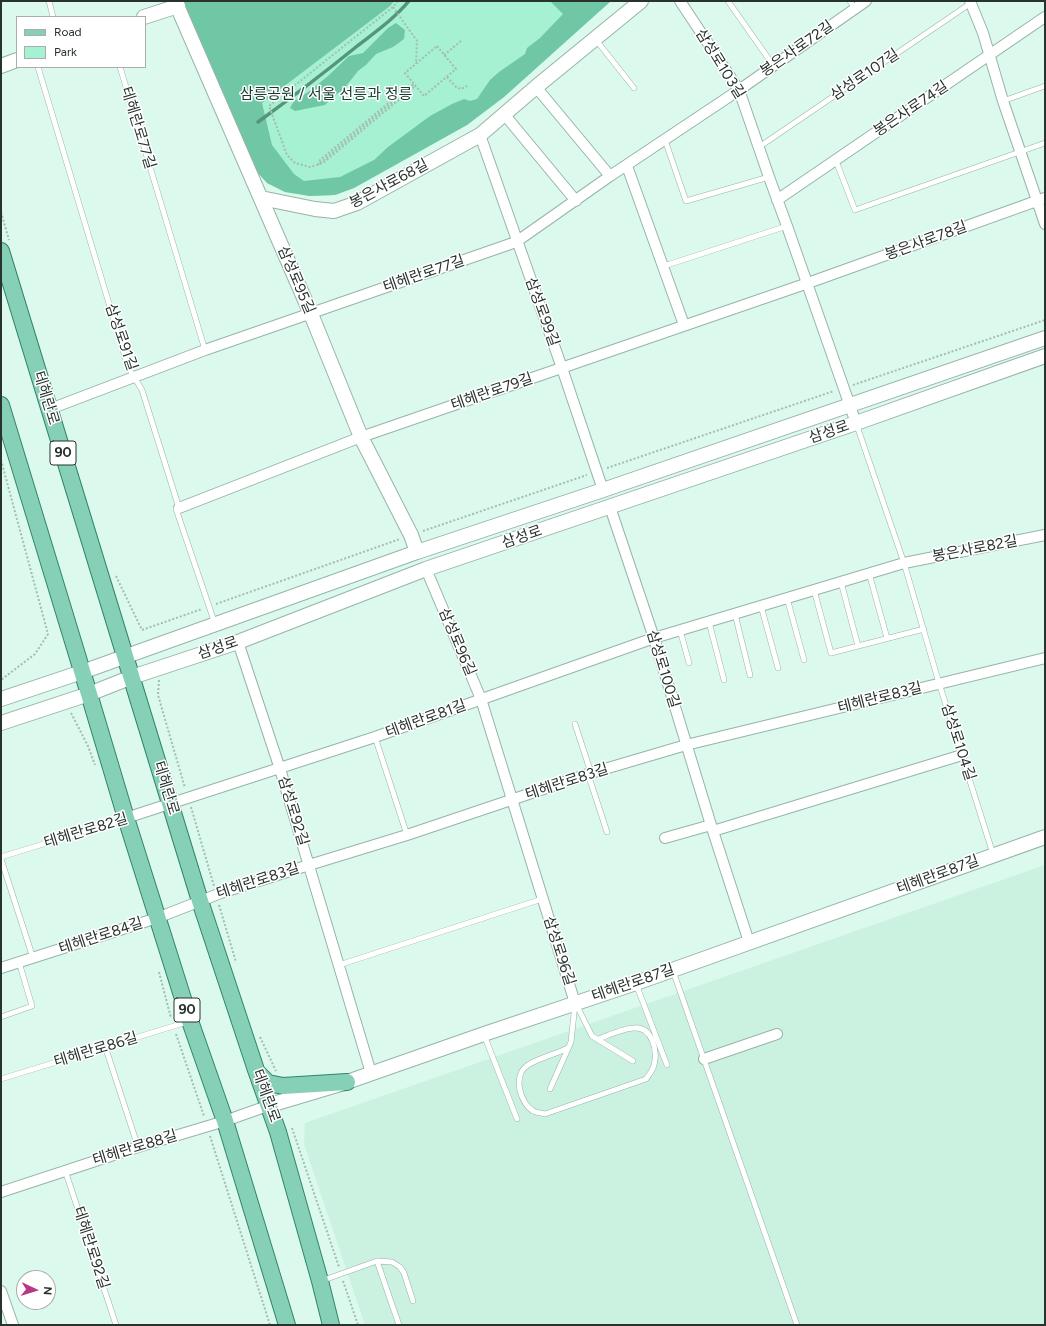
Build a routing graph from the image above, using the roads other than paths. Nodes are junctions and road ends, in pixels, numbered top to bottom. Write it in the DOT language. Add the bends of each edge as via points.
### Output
graph roads {
  1 [pos="49,1"];
  2 [pos="641,1"];
  3 [pos="680,1"];
  4 [pos="728,1"];
  5 [pos="866,1"];
  6 [pos="971,2"];
  7 [pos="177,4"];
  8 [pos="852,5"];
  9 [pos="54,16"];
  10 [pos="146,16"];
  11 [pos="1045,17"];
  12 [pos="595,39"];
  13 [pos="990,56"];
  14 [pos="16,60"];
  15 [pos="1,66"];
  16 [pos="773,66"];
  17 [pos="38,68"];
  18 [pos="120,68"];
  19 [pos="1045,86"];
  20 [pos="536,87"];
  21 [pos="634,88"];
  22 [pos="739,90"];
  23 [pos="1003,101"];
  24 [pos="504,114"];
  25 [pos="480,135"];
  26 [pos="665,140"];
  27 [pos="1045,144"];
  28 [pos="759,147"];
  29 [pos="1021,152"];
  30 [pos="836,161"];
  31 [pos="627,166"];
  32 [pos="610,176"];
  33 [pos="768,177"];
  34 [pos="261,198"];
  35 [pos="1041,199"];
  36 [pos="777,200"];
  37 [pos="576,201"];
  38 [pos="1045,224"];
  39 [pos="787,226"];
  40 [pos="516,242"];
  41 [pos="1,251"];
  42 [pos="664,266"];
  43 [pos="808,283"];
  44 [pos="311,314"];
  45 [pos="684,326"];
  46 [pos="1045,338"];
  47 [pos="205,350"];
  48 [pos="1045,356"];
  49 [pos="562,368"];
  50 [pos="135,377"];
  51 [pos="1,405"];
  52 [pos="850,405"];
  53 [pos="50,410"];
  54 [pos="856,423"];
  55 [pos="5,433"];
  56 [pos="361,437"];
  57 [pos="602,490"];
  58 [pos="610,507"];
  59 [pos="179,508"];
  60 [pos="1045,534"];
  61 [pos="417,552"];
  62 [pos="904,563"];
  63 [pos="426,569"];
  64 [pos="869,573"];
  65 [pos="841,582"];
  66 [pos="814,590"];
  67 [pos="787,598"];
  68 [pos="761,606"];
  69 [pos="735,614"];
  70 [pos="709,622"];
  71 [pos="216,624"];
  72 [pos="924,629"];
  73 [pos="680,630"];
  74 [pos="654,638"];
  75 [pos="887,638"];
  76 [pos="238,642"];
  77 [pos="858,646"];
  78 [pos="125,656"];
  79 [pos="1045,658"];
  80 [pos="804,660"];
  81 [pos="689,663"];
  82 [pos="778,668"];
  83 [pos="82,672"];
  84 [pos="750,675"];
  85 [pos="132,677"];
  86 [pos="724,680"];
  87 [pos="939,684"];
  88 [pos="89,694"];
  89 [pos="1,699"];
  90 [pos="481,699"];
  91 [pos="1,723"];
  92 [pos="575,724"];
  93 [pos="374,737"];
  94 [pos="686,745"];
  95 [pos="962,755"];
  96 [pos="280,769"];
  97 [pos="590,774"];
  98 [pos="513,800"];
  99 [pos="171,804"];
  100 [pos="126,818"];
  101 [pos="712,828"];
  102 [pos="607,832"];
  103 [pos="407,835"];
  104 [pos="1045,837"];
  105 [pos="665,838"];
  106 [pos="993,855"];
  107 [pos="1,858"];
  108 [pos="309,865"];
  109 [pos="542,899"];
  110 [pos="200,900"];
  111 [pos="157,918"];
  112 [pos="749,942"];
  113 [pos="33,958"];
  114 [pos="19,962"];
  115 [pos="339,964"];
  116 [pos="1,968"];
  117 [pos="672,969"];
  118 [pos="636,982"];
  119 [pos="575,1003"];
  120 [pos="1,1018"];
  121 [pos="190,1021"];
  122 [pos="484,1034"];
  123 [pos="777,1034"];
  124 [pos="598,1039"];
  125 [pos="105,1046"];
  126 [pos="568,1048"];
  127 [pos="704,1059"];
  128 [pos="633,1061"];
  129 [pos="667,1065"];
  130 [pos="256,1070"];
  131 [pos="371,1073"];
  132 [pos="1,1079"];
  133 [pos="346,1082"];
  134 [pos="550,1089"];
  135 [pos="270,1105"];
  136 [pos="517,1119"];
  137 [pos="225,1121"];
  138 [pos="138,1147"];
  139 [pos="65,1170"];
  140 [pos="1,1192"];
  141 [pos="377,1261"];
  142 [pos="320,1281"];
  143 [pos="1,1291"];
  144 [pos="413,1301"];
  145 [pos="13,1325"];
  146 [pos="116,1325"];
  147 [pos="287,1325"];
  148 [pos="331,1325"];
  149 [pos="399,1325"];
  150 [pos="797,1325"];
  1 -- 9 [label="lane"];
  2 -- 12 [label="main road, 봉은사로68길"];
  3 -- 22 [label="street, 삼성로103길"];
  4 -- 16 [label="lane"];
  5 -- 8 [label="street, 봉은사로72길"];
  6 -- 13 [label="street, 삼성로107길"];
  6 -- 28 [label="lane, 삼성로107길"];
  7 -- 10 [label="main road"];
  7 -- 34 [label="main road, 삼성로95길"];
  8 -- 16 [label="street, 봉은사로72길"];
  11 -- 13 [label="street, 봉은사로74길"];
  12 -- 20 [label="main road, 봉은사로68길"];
  12 -- 21 [label="lane"];
  13 -- 23 [label="street, 삼성로107길"];
  13 -- 30 [label="street, 봉은사로74길"];
  14 -- 15 [label="main road"];
  16 -- 22 [label="street, 봉은사로72길"];
  17 -- 50 [label="lane, 삼성로91길" via="128,367"];
  18 -- 47 [label="lane, 테헤란로77길"];
  19 -- 23 [label="lane"];
  20 -- 24 [label="main road, 봉은사로68길"];
  20 -- 32 [label="street"];
  22 -- 26 [label="street, 테헤란로77길"];
  22 -- 28 [label="street, 삼성로103길"];
  23 -- 29 [label="street, 삼성로107길"];
  24 -- 25 [label="main road, 봉은사로68길"];
  24 -- 37 [label="street"];
  25 -- 34 [label="main road, 봉은사로68길" via="356,203 334,211"];
  25 -- 40 [label="street, 삼성로99길"];
  26 -- 31 [label="street, 테헤란로77길"];
  26 -- 33 [label="lane" via="686,201"];
  27 -- 29 [label="lane"];
  28 -- 33 [label="street, 삼성로103길"];
  29 -- 30 [label="lane" via="855,210"];
  29 -- 35 [label="street, 삼성로107길"];
  30 -- 36 [label="street, 봉은사로74길"];
  31 -- 32 [label="street, 테헤란로77길"];
  31 -- 42 [label="street"];
  32 -- 37 [label="street, 테헤란로77길"];
  33 -- 36 [label="street, 삼성로103길"];
  34 -- 44 [label="main road, 삼성로95길"];
  35 -- 38 [label="street, 삼성로107길"];
  35 -- 43 [label="street, 봉은사로78길"];
  36 -- 39 [label="street, 삼성로103길"];
  37 -- 40 [label="street, 테헤란로77길"];
  39 -- 42 [label="lane"];
  39 -- 43 [label="street, 삼성로103길"];
  40 -- 44 [label="street, 테헤란로77길"];
  40 -- 49 [label="street, 삼성로99길"];
  41 -- 53 [label="main road, 테헤란로 / 90"];
  42 -- 45 [label="street"];
  43 -- 45 [label="street, 테헤란로79길"];
  43 -- 52 [label="street, 삼성로103길"];
  44 -- 47 [label="street, 테헤란로77길"];
  44 -- 56 [label="main road, 삼성로95길"];
  45 -- 49 [label="street, 테헤란로79길"];
  46 -- 52 [label="main road, 삼성로"];
  47 -- 50 [label="street, 테헤란로77길"];
  48 -- 54 [label="main road, 삼성로"];
  49 -- 56 [label="street, 테헤란로79길"];
  49 -- 57 [label="street, 삼성로99길"];
  50 -- 53 [label="street, 테헤란로77길"];
  50 -- 59 [label="lane, 삼성로91길" via="142,390"];
  51 -- 55 [label="main road, 90"];
  52 -- 54 [label="street, 삼성로103길"];
  52 -- 57 [label="main road, 삼성로"];
  53 -- 78 [label="main road, 테헤란로 / 90"];
  54 -- 58 [label="main road, 삼성로"];
  54 -- 62 [label="lane, 삼성로104길"];
  55 -- 83 [label="main road, 90"];
  56 -- 59 [label="street, 테헤란로79길"];
  56 -- 61 [label="main road, 삼성로95길"];
  57 -- 61 [label="main road, 삼성로"];
  58 -- 63 [label="main road, 삼성로"];
  58 -- 74 [label="street, 삼성로100길"];
  59 -- 71 [label="lane, 삼성로91길" via="176,509"];
  60 -- 62 [label="street, 봉은사로82길"];
  61 -- 71 [label="main road, 삼성로"];
  62 -- 64 [label="street, 테헤란로81길"];
  62 -- 72 [label="lane, 삼성로104길"];
  63 -- 76 [label="main road, 삼성로"];
  63 -- 90 [label="street, 삼성로96길"];
  64 -- 65 [label="street, 테헤란로81길"];
  64 -- 75 [label="lane"];
  65 -- 66 [label="street, 테헤란로81길"];
  65 -- 77 [label="lane"];
  66 -- 67 [label="street, 테헤란로81길"];
  66 -- 77 [label="lane" via="830,653"];
  67 -- 68 [label="street, 테헤란로81길"];
  67 -- 80 [label="lane"];
  68 -- 69 [label="street, 테헤란로81길"];
  68 -- 82 [label="lane"];
  69 -- 70 [label="street, 테헤란로81길"];
  69 -- 84 [label="lane"];
  70 -- 73 [label="street, 테헤란로81길"];
  70 -- 86 [label="lane"];
  71 -- 78 [label="main road, 삼성로"];
  72 -- 75 [label="lane"];
  72 -- 87 [label="lane, 삼성로104길"];
  73 -- 74 [label="street, 테헤란로81길"];
  73 -- 81 [label="lane"];
  74 -- 90 [label="street, 테헤란로81길"];
  74 -- 94 [label="street, 삼성로100길"];
  75 -- 77 [label="lane"];
  76 -- 85 [label="main road, 삼성로"];
  76 -- 96 [label="street, 삼성로92길"];
  78 -- 83 [label="main road, 삼성로"];
  78 -- 85 [label="main road, 테헤란로 / 90"];
  79 -- 87 [label="street, 테헤란로83길"];
  83 -- 88 [label="main road, 90"];
  83 -- 89 [label="main road, 삼성로"];
  85 -- 88 [label="main road, 삼성로"];
  85 -- 99 [label="main road, 테헤란로 / 90"];
  87 -- 94 [label="street, 테헤란로83길"];
  87 -- 95 [label="lane, 삼성로104길"];
  88 -- 91 [label="main road, 삼성로"];
  88 -- 100 [label="main road, 90"];
  90 -- 93 [label="street, 테헤란로81길"];
  90 -- 98 [label="street, 삼성로96길"];
  92 -- 97 [label="lane"];
  93 -- 96 [label="street, 테헤란로81길"];
  93 -- 103 [label="lane"];
  94 -- 97 [label="street, 테헤란로83길"];
  94 -- 101 [label="street, 삼성로100길"];
  95 -- 101 [label="street"];
  95 -- 106 [label="lane, 삼성로104길"];
  96 -- 99 [label="street, 테헤란로81길"];
  96 -- 108 [label="street, 삼성로92길"];
  97 -- 98 [label="street, 테헤란로83길"];
  97 -- 102 [label="lane"];
  98 -- 103 [label="street, 테헤란로83길"];
  98 -- 109 [label="street, 삼성로96길"];
  99 -- 100 [label="street, 테헤란로82길"];
  99 -- 110 [label="main road, 테헤란로 / 90"];
  100 -- 107 [label="lane, 테헤란로82길"];
  100 -- 111 [label="main road, 90"];
  101 -- 105 [label="street"];
  101 -- 112 [label="street, 삼성로100길"];
  103 -- 108 [label="street, 테헤란로83길"];
  104 -- 106 [label="main road, 테헤란로87길"];
  106 -- 112 [label="main road, 테헤란로87길"];
  107 -- 113 [label="lane"];
  108 -- 110 [label="street, 테헤란로83길"];
  108 -- 115 [label="street, 삼성로92길"];
  109 -- 115 [label="lane, 삼성로96길"];
  109 -- 119 [label="street, 삼성로96길"];
  110 -- 111 [label="street, 테헤란로84길"];
  110 -- 130 [label="main road, 테헤란로 / 90"];
  111 -- 113 [label="street, 테헤란로84길"];
  111 -- 121 [label="main road, 90"];
  112 -- 117 [label="main road, 테헤란로87길"];
  113 -- 114 [label="street, 테헤란로84길"];
  114 -- 116 [label="street, 테헤란로84길"];
  114 -- 120 [label="lane" via="32,1006"];
  115 -- 131 [label="street, 삼성로92길"];
  117 -- 118 [label="main road, 테헤란로87길"];
  117 -- 127 [label="lane"];
  118 -- 119 [label="main road, 테헤란로87길"];
  118 -- 129 [label="lane"];
  119 -- 122 [label="main road, 테헤란로87길"];
  119 -- 124 [label="lane" via="592,1036"];
  119 -- 126 [label="lane"];
  121 -- 125 [label="lane, 테헤란로86길"];
  121 -- 137 [label="main road, 90"];
  122 -- 131 [label="main road, 테헤란로87길"];
  122 -- 136 [label="lane"];
  123 -- 127 [label="street"];
  124 -- 126 [label="lane" via="634,1028 644,1030 651,1037 655,1053 654,1066 646,1079 546,1114 533,1111 525,1102 519,1087 520,1076 526,1066"];
  124 -- 128 [label="lane"];
  125 -- 132 [label="lane, 테헤란로86길"];
  125 -- 138 [label="lane"];
  126 -- 134 [label="lane"];
  127 -- 150 [label="lane"];
  130 -- 133 [label="main road" via="268,1082 283,1086"];
  130 -- 135 [label="main road, 테헤란로 / 90"];
  131 -- 133 [label="main road, 테헤란로87길"];
  133 -- 135 [label="main road, 테헤란로87길"];
  135 -- 137 [label="street, 테헤란로88길"];
  135 -- 142 [label="main road, 테헤란로 / 90"];
  137 -- 138 [label="street, 테헤란로88길"];
  137 -- 147 [label="main road, 90"];
  138 -- 139 [label="street, 테헤란로88길"];
  139 -- 140 [label="street, 테헤란로88길"];
  139 -- 146 [label="lane, 테헤란로92길"];
  141 -- 142 [label="lane"];
  141 -- 144 [label="lane" via="392,1262 400,1267"];
  141 -- 149 [label="lane"];
  142 -- 148 [label="main road, 테헤란로 / 90"];
  143 -- 145 [label="street"];
}
